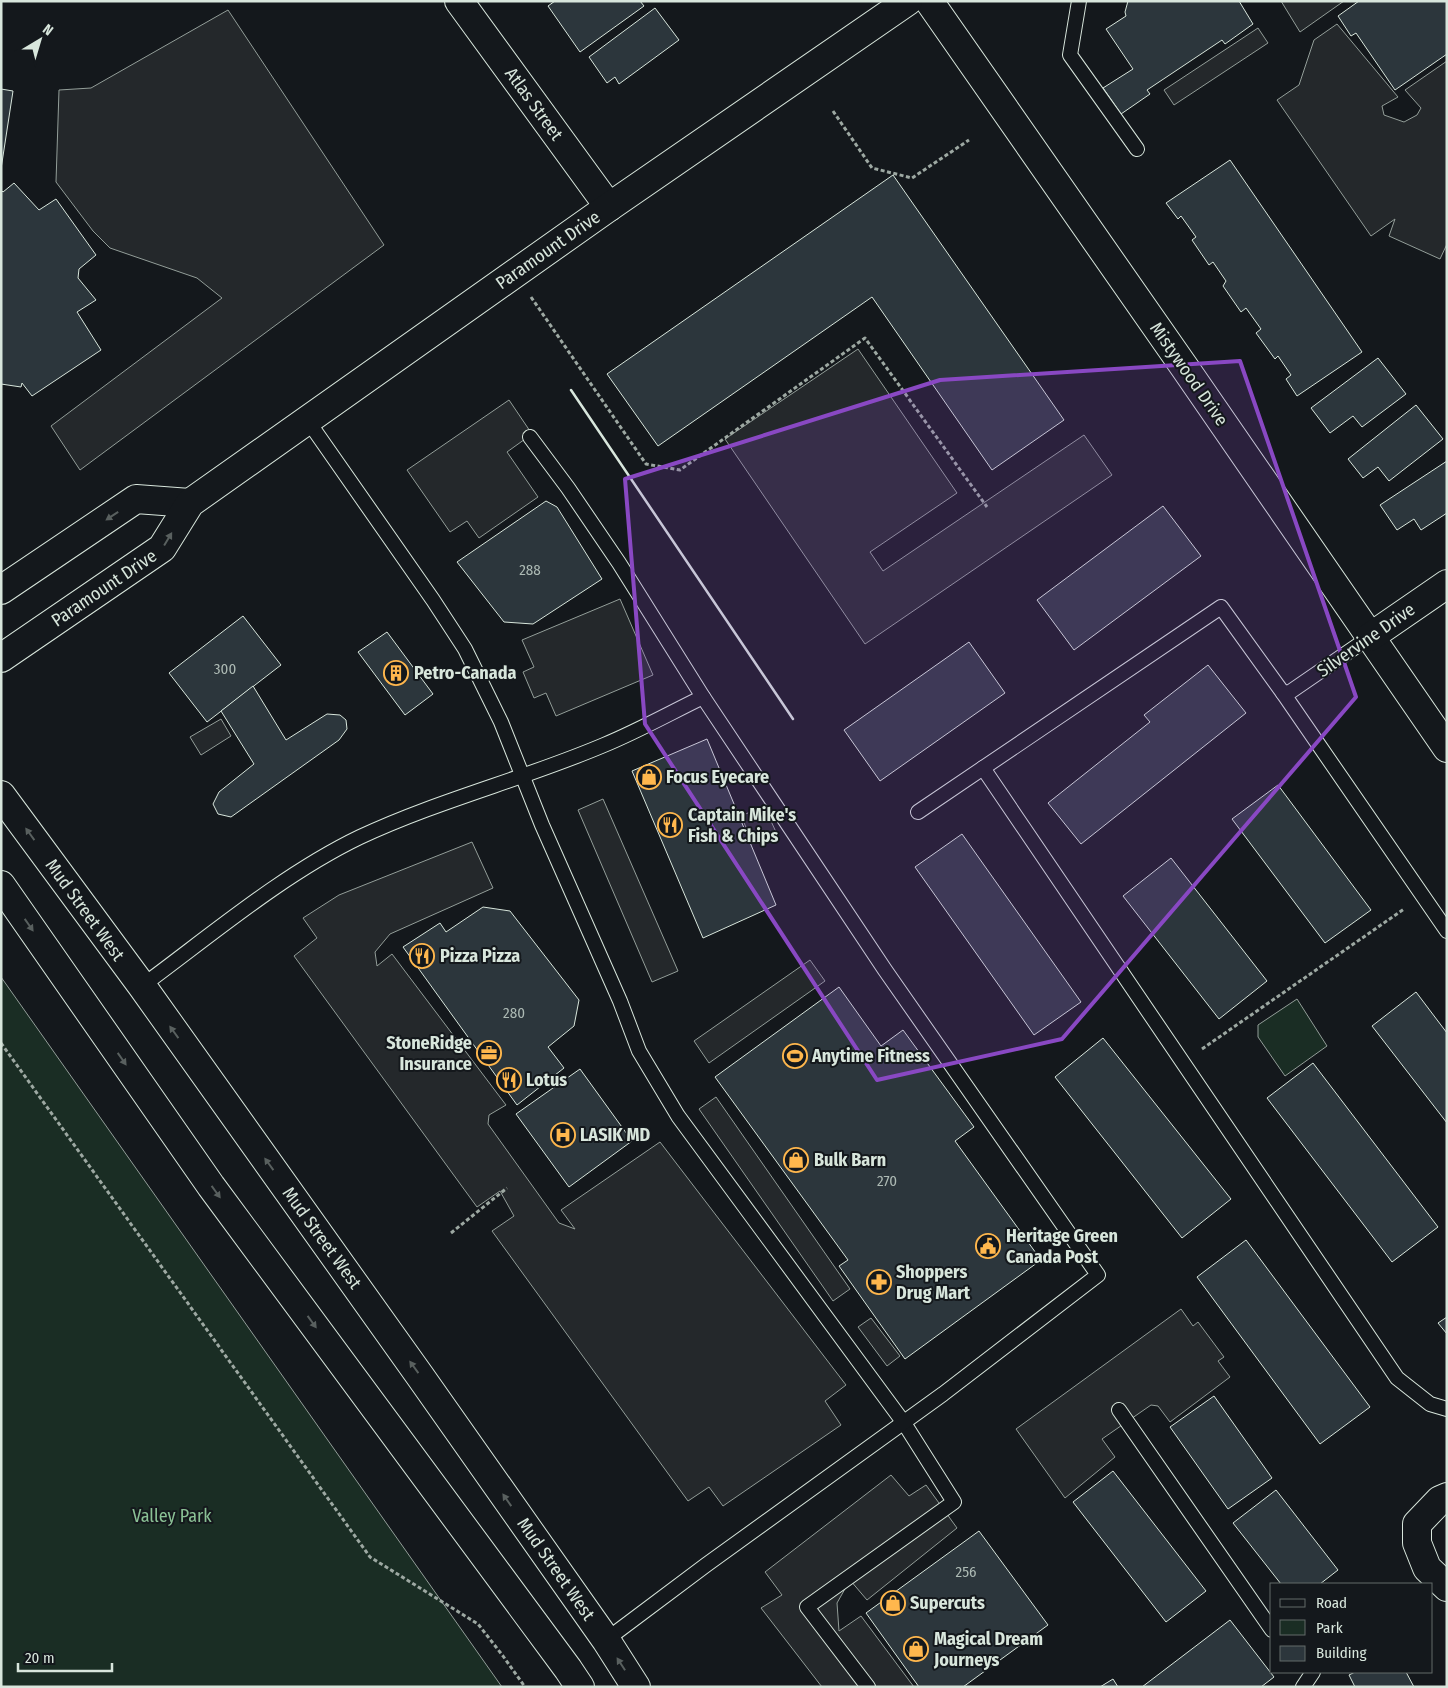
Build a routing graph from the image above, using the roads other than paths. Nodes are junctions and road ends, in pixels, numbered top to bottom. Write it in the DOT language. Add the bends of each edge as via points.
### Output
graph roads {
  1 [pos="459,1"];
  2 [pos="908,1"];
  3 [pos="929,1"];
  4 [pos="1079,1"];
  5 [pos="1137,149"];
  6 [pos="609,207"];
  7 [pos="308,420"];
  8 [pos="530,437"];
  9 [pos="190,503"];
  10 [pos="1447,584"];
  11 [pos="1,590"];
  12 [pos="1370,637"];
  13 [pos="1,658"];
  14 [pos="1283,693"];
  15 [pos="703,697"];
  16 [pos="1447,748"];
  17 [pos="983,768"];
  18 [pos="522,775"];
  19 [pos="1,795"];
  20 [pos="918,812"];
  21 [pos="1,886"];
  22 [pos="1447,932"];
  23 [pos="142,986"];
  24 [pos="1447,1409"];
  25 [pos="1119,1410"];
  26 [pos="904,1423"];
  27 [pos="1447,1497"];
  28 [pos="1435,1583"];
  29 [pos="1270,1627"];
  30 [pos="606,1640"];
  31 [pos="580,1687"];
  32 [pos="636,1687"];
  33 [pos="868,1687"];
  1 -- 6 [label="street, Atlas Street"];
  2 -- 6 [label="street, Paramount Drive"];
  3 -- 12 [label="street, Mistywood Drive"];
  4 -- 5 [label="lane" via="1070,55"];
  6 -- 7 [label="street, Paramount Drive"];
  7 -- 9 [label="street, Paramount Drive"];
  7 -- 18 [label="lane" via="465,648 501,722"];
  8 -- 15 [label="lane" via="619,562"];
  9 -- 11 [label="street, one-way" via="136,499"];
  13 -- 9 [label="street, Paramount Drive, one-way" via="162,548"];
  10 -- 12 [label="street, Silvervine Drive"];
  12 -- 14 [label="lane, Silvervine Drive" via="1290,692"];
  12 -- 16 [label="street, Mistywood Drive"];
  14 -- 17 [label="lane" via="1221,606"];
  14 -- 22 [label="lane"];
  15 -- 18 [label="lane" via="604,745"];
  15 -- 26 [label="lane" via="885,970 1098,1275"];
  17 -- 20 [label="lane"];
  17 -- 24 [label="lane" via="1397,1378 1430,1404"];
  18 -- 23 [label="lane" via="369,833 314,862"];
  18 -- 26 [label="lane" via="639,1051 678,1116"];
  23 -- 19 [label="street, Mud Street West, one-way"];
  21 -- 31 [label="street, one-way" via="212,1186"];
  30 -- 23 [label="street, Mud Street West, one-way"];
  25 -- 29 [label="lane"];
  26 -- 30 [label="lane"];
  26 -- 33 [label="lane" via="954,1502 807,1607"];
  27 -- 28 [label="street" via="1417,1524 1417,1543"];
  32 -- 30 [label="street, Mud Street West, one-way"];
}
